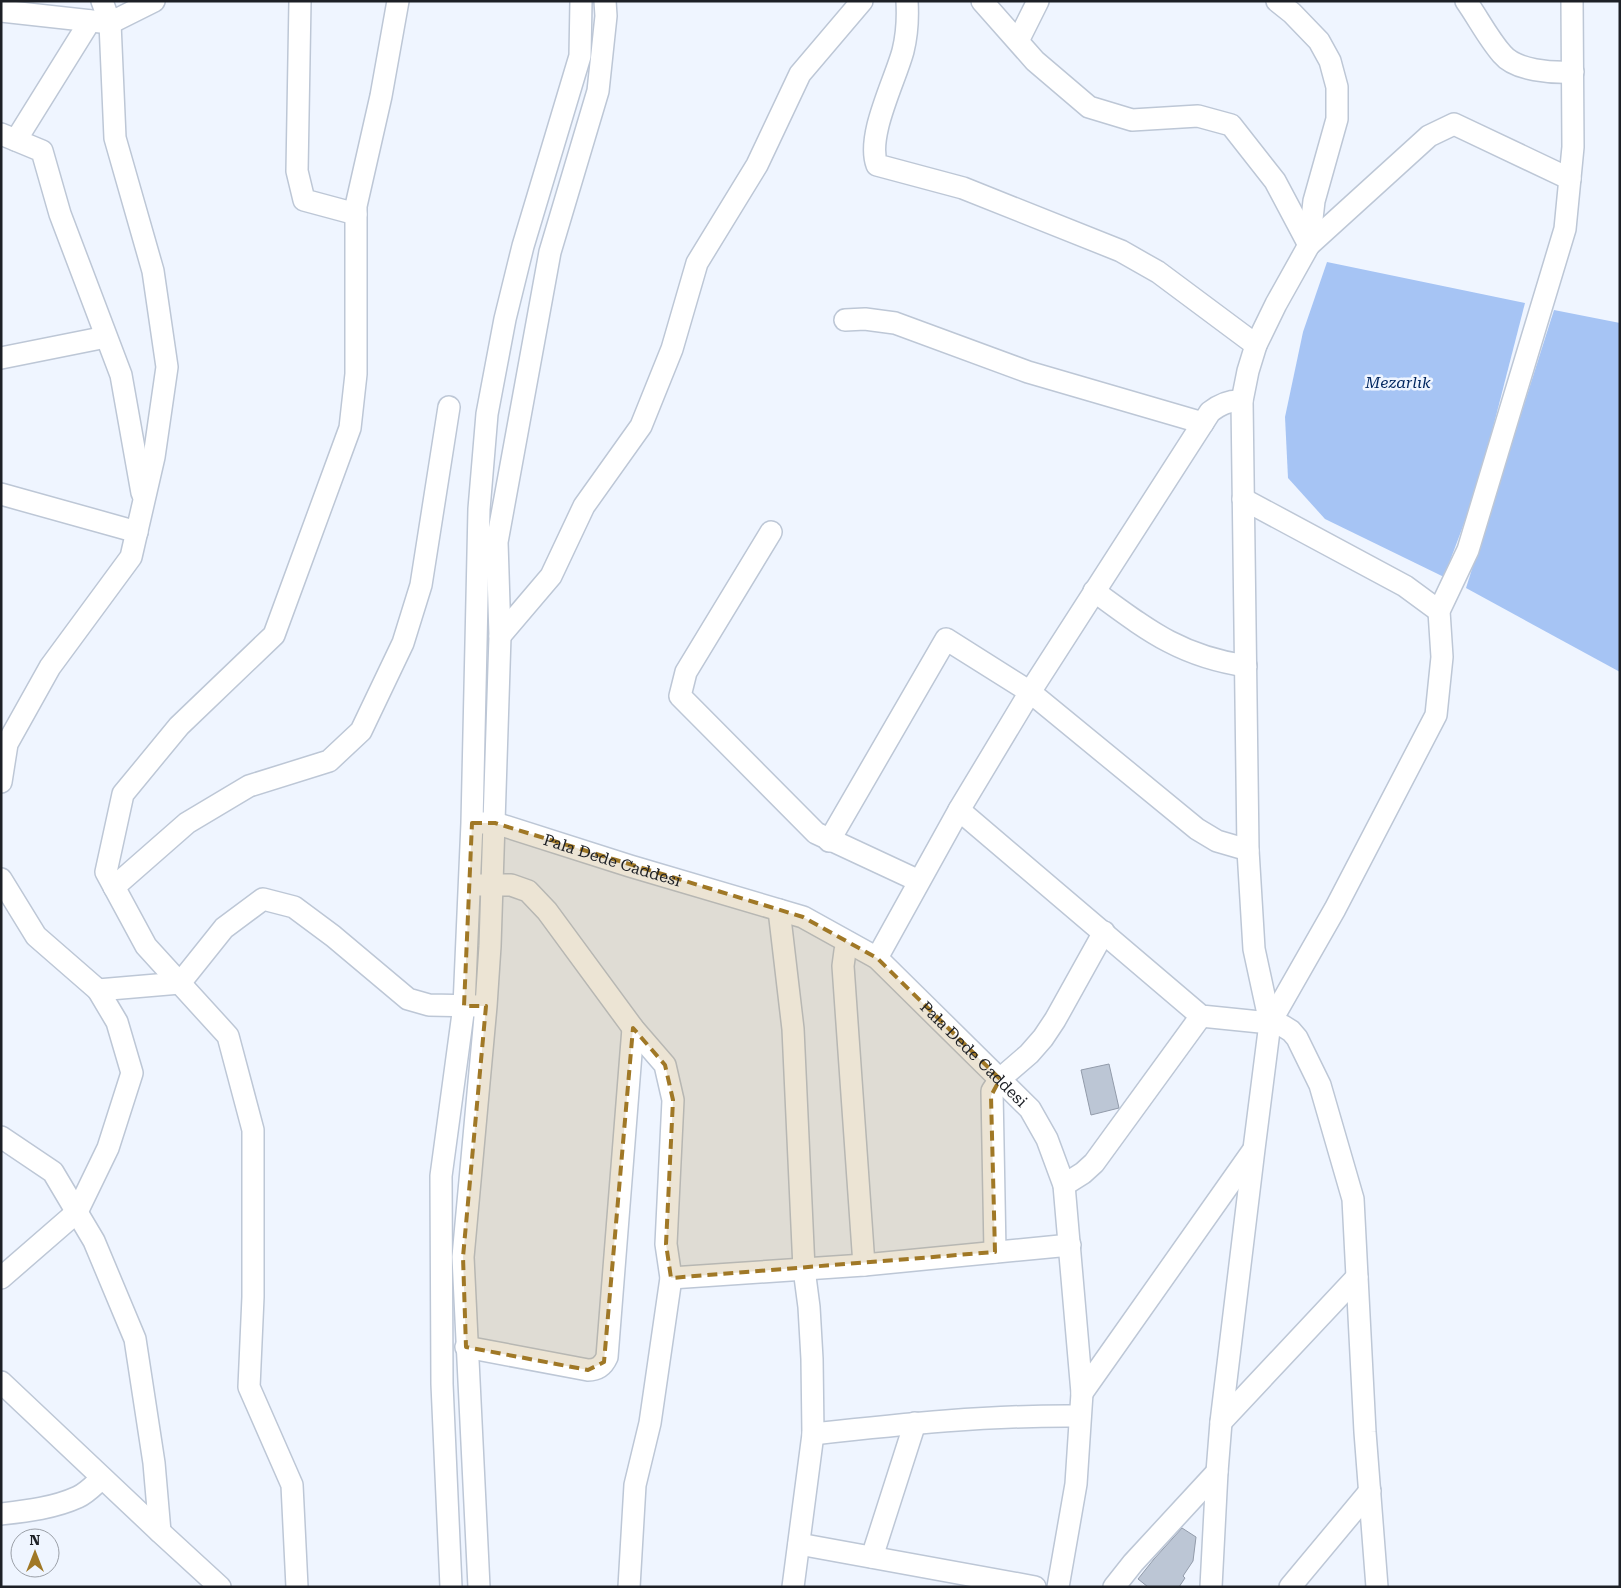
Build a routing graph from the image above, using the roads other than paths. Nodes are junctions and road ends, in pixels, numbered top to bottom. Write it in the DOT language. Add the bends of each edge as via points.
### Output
graph roads {
  1 [pos="102,1"];
  2 [pos="154,1"];
  3 [pos="300,1"];
  4 [pos="398,1"];
  5 [pos="581,1"];
  6 [pos="605,1"];
  7 [pos="862,1"];
  8 [pos="907,1"];
  9 [pos="982,1"];
  10 [pos="1038,1"];
  11 [pos="1466,1"];
  12 [pos="1572,1"];
  13 [pos="1288,5"];
  14 [pos="1,10"];
  15 [pos="100,22"];
  16 [pos="1018,41"];
  17 [pos="1572,72"];
  18 [pos="9,138"];
  19 [pos="1570,179"];
  20 [pos="356,214"];
  21 [pos="1309,245"];
  22 [pos="845,320"];
  23 [pos="106,337"];
  24 [pos="1256,345"];
  25 [pos="1,358"];
  26 [pos="1242,401"];
  27 [pos="449,407"];
  28 [pos="1203,423"];
  29 [pos="1,494"];
  30 [pos="1243,499"];
  31 [pos="144,503"];
  32 [pos="137,532"];
  33 [pos="771,532"];
  34 [pos="1094,591"];
  35 [pos="1439,611"];
  36 [pos="500,636"];
  37 [pos="1246,666"];
  38 [pos="1030,692"];
  39 [pos="1,782"];
  40 [pos="958,810"];
  41 [pos="472,823"];
  42 [pos="495,823"];
  43 [pos="829,841"];
  44 [pos="1248,850"];
  45 [pos="1,879"];
  46 [pos="919,882"];
  47 [pos="470,885"];
  48 [pos="114,886"];
  49 [pos="492,886"];
  50 [pos="779,910"];
  51 [pos="1104,932"];
  52 [pos="848,943"];
  53 [pos="877,958"];
  54 [pos="180,983"];
  55 [pos="98,990"];
  56 [pos="464,1006"];
  57 [pos="486,1006"];
  58 [pos="1201,1016"];
  59 [pos="1270,1023"];
  60 [pos="633,1028"];
  61 [pos="1000,1079"];
  62 [pos="1,1136"];
  63 [pos="1254,1149"];
  64 [pos="1064,1185"];
  65 [pos="77,1212"];
  66 [pos="1070,1245"];
  67 [pos="995,1252"];
  68 [pos="864,1265"];
  69 [pos="804,1269"];
  70 [pos="1357,1277"];
  71 [pos="1,1278"];
  72 [pos="671,1278"];
  73 [pos="466,1347"];
  74 [pos="1,1382"];
  75 [pos="1082,1393"];
  76 [pos="1080,1416"];
  77 [pos="1221,1422"];
  78 [pos="914,1423"];
  79 [pos="813,1434"];
  80 [pos="1216,1472"];
  81 [pos="102,1478"];
  82 [pos="1370,1491"];
  83 [pos="1,1514"];
  84 [pos="160,1532"];
  85 [pos="799,1544"];
  86 [pos="872,1558"];
  87 [pos="220,1587"];
  88 [pos="297,1587"];
  89 [pos="451,1587"];
  90 [pos="479,1587"];
  91 [pos="629,1587"];
  92 [pos="793,1587"];
  93 [pos="1035,1587"];
  94 [pos="1058,1587"];
  95 [pos="1114,1587"];
  96 [pos="1211,1587"];
  97 [pos="1290,1587"];
  98 [pos="1377,1587"];
  1 -- 15 [label="street"];
  2 -- 15 [label="street"];
  3 -- 20 [label="street" via="297,171 304,200"];
  4 -- 20 [label="street"];
  5 -- 41 [label="street" via="580,56 521,255 487,414 479,509"];
  6 -- 36 [label="street" via="598,91 550,252 497,542"];
  7 -- 36 [label="street" via="800,74 757,165 697,263 672,349 641,426 584,506 551,576"];
  8 -- 24 [label="street" via="903,51 875,137 877,165 963,188 1121,251 1158,272"];
  9 -- 16 [label="street"];
  10 -- 16 [label="street"];
  11 -- 17 [label="street" via="1503,55 1535,70"];
  12 -- 17 [label="street"];
  13 -- 21 [label="street" via="1319,41 1330,62 1337,87 1336,119 1314,201"];
  14 -- 15 [label="street"];
  15 -- 18 [label="street"];
  15 -- 31 [label="street" via="115,138 153,271 167,367"];
  16 -- 21 [label="street" via="1035,61 1089,107 1132,120 1198,116 1231,125 1275,181"];
  17 -- 19 [label="street"];
  18 -- 23 [label="street" via="42,151 60,214"];
  19 -- 21 [label="street" via="1454,124 1429,136"];
  19 -- 35 [label="street" via="1565,229 1468,550"];
  20 -- 48 [label="street" via="356,374 350,428 274,635 179,726 123,794 106,872"];
  21 -- 24 [label="street"];
  22 -- 28 [label="street" via="896,323 1028,372"];
  23 -- 25 [label="street"];
  23 -- 31 [label="street" via="121,375"];
  24 -- 26 [label="street"];
  26 -- 28 [label="street" via="1222,404 1210,412"];
  26 -- 30 [label="street"];
  27 -- 48 [label="street" via="421,585 403,643 361,731 329,761 249,786 187,824"];
  28 -- 34 [label="street"];
  29 -- 32 [label="street"];
  30 -- 35 [label="street" via="1405,586"];
  30 -- 37 [label="street"];
  31 -- 32 [label="street"];
  32 -- 39 [label="street" via="131,557 50,667 7,744"];
  33 -- 43 [label="street" via="686,672 680,696 816,833"];
  34 -- 37 [label="street" via="1165,641 1205,658"];
  34 -- 38 [label="street"];
  35 -- 59 [label="street" via="1442,657 1436,715 1335,909"];
  36 -- 42 [label="street"];
  37 -- 44 [label="street"];
  38 -- 40 [label="street"];
  38 -- 43 [label="street" via="946,639"];
  38 -- 44 [label="street" via="1197,829 1217,841"];
  40 -- 46 [label="street"];
  40 -- 51 [label="street"];
  41 -- 42 [label="street, Pala Dede Caddesi"];
  41 -- 47 [label="street"];
  42 -- 49 [label="street"];
  42 -- 50 [label="street, Pala Dede Caddesi"];
  43 -- 46 [label="street"];
  44 -- 59 [label="street" via="1254,949"];
  45 -- 55 [label="street" via="36,936"];
  46 -- 53 [label="street"];
  47 -- 49 [label="street"];
  47 -- 56 [label="street"];
  48 -- 54 [label="street" via="146,946"];
  49 -- 57 [label="street"];
  49 -- 60 [label="street" via="511,885 528,891"];
  50 -- 52 [label="street, Pala Dede Caddesi" via="803,917"];
  50 -- 69 [label="street" via="793,1029"];
  51 -- 58 [label="street"];
  51 -- 61 [label="street" via="1043,1038"];
  52 -- 53 [label="street, Pala Dede Caddesi"];
  52 -- 68 [label="street" via="843,966"];
  53 -- 61 [label="street, Pala Dede Caddesi"];
  54 -- 55 [label="street"];
  54 -- 56 [label="street" via="224,928 263,899 294,907 408,999 429,1005"];
  54 -- 88 [label="street" via="228,1036 253,1130 253,1297 249,1387 292,1485"];
  55 -- 65 [label="street" via="117,1022 132,1073 108,1148"];
  56 -- 57 [label="street"];
  56 -- 89 [label="street" via="441,1176 442,1384"];
  57 -- 73 [label="street" via="463,1257"];
  58 -- 59 [label="street"];
  58 -- 64 [label="street" via="1094,1163"];
  59 -- 63 [label="street"];
  59 -- 70 [label="street" via="1291,1031 1320,1085 1353,1199"];
  60 -- 72 [label="street" via="665,1065 673,1100 666,1244"];
  60 -- 73 [label="street" via="607,1358 597,1369 588,1370"];
  61 -- 64 [label="street, Pala Dede Caddesi" via="1030,1109 1047,1140"];
  61 -- 67 [label="street" via="991,1096"];
  62 -- 65 [label="street" via="53,1172"];
  63 -- 75 [label="street"];
  63 -- 77 [label="street"];
  64 -- 66 [label="street, Pala Dede Caddesi"];
  65 -- 71 [label="street"];
  65 -- 84 [label="street" via="94,1241 136,1339 154,1463"];
  66 -- 67 [label="street"];
  66 -- 75 [label="street, Pala Dede Caddesi"];
  67 -- 68 [label="street"];
  68 -- 69 [label="street"];
  69 -- 72 [label="street"];
  69 -- 79 [label="street" via="812,1359"];
  70 -- 77 [label="street"];
  70 -- 82 [label="street"];
  72 -- 91 [label="street" via="650,1423 635,1485"];
  73 -- 90 [label="street"];
  74 -- 81 [label="street"];
  75 -- 76 [label="street, Pala Dede Caddesi"];
  76 -- 78 [label="street" via="999,1416"];
  76 -- 94 [label="street, Pala Dede Caddesi" via="1076,1484"];
  77 -- 80 [label="street"];
  78 -- 79 [label="street"];
  78 -- 86 [label="street"];
  79 -- 85 [label="street"];
  80 -- 95 [label="street"];
  80 -- 96 [label="street"];
  81 -- 83 [label="street" via="79,1496 59,1504"];
  81 -- 84 [label="street"];
  82 -- 97 [label="street"];
  82 -- 98 [label="street"];
  84 -- 87 [label="street"];
  85 -- 86 [label="street"];
  85 -- 92 [label="street"];
  86 -- 93 [label="street"];
}
